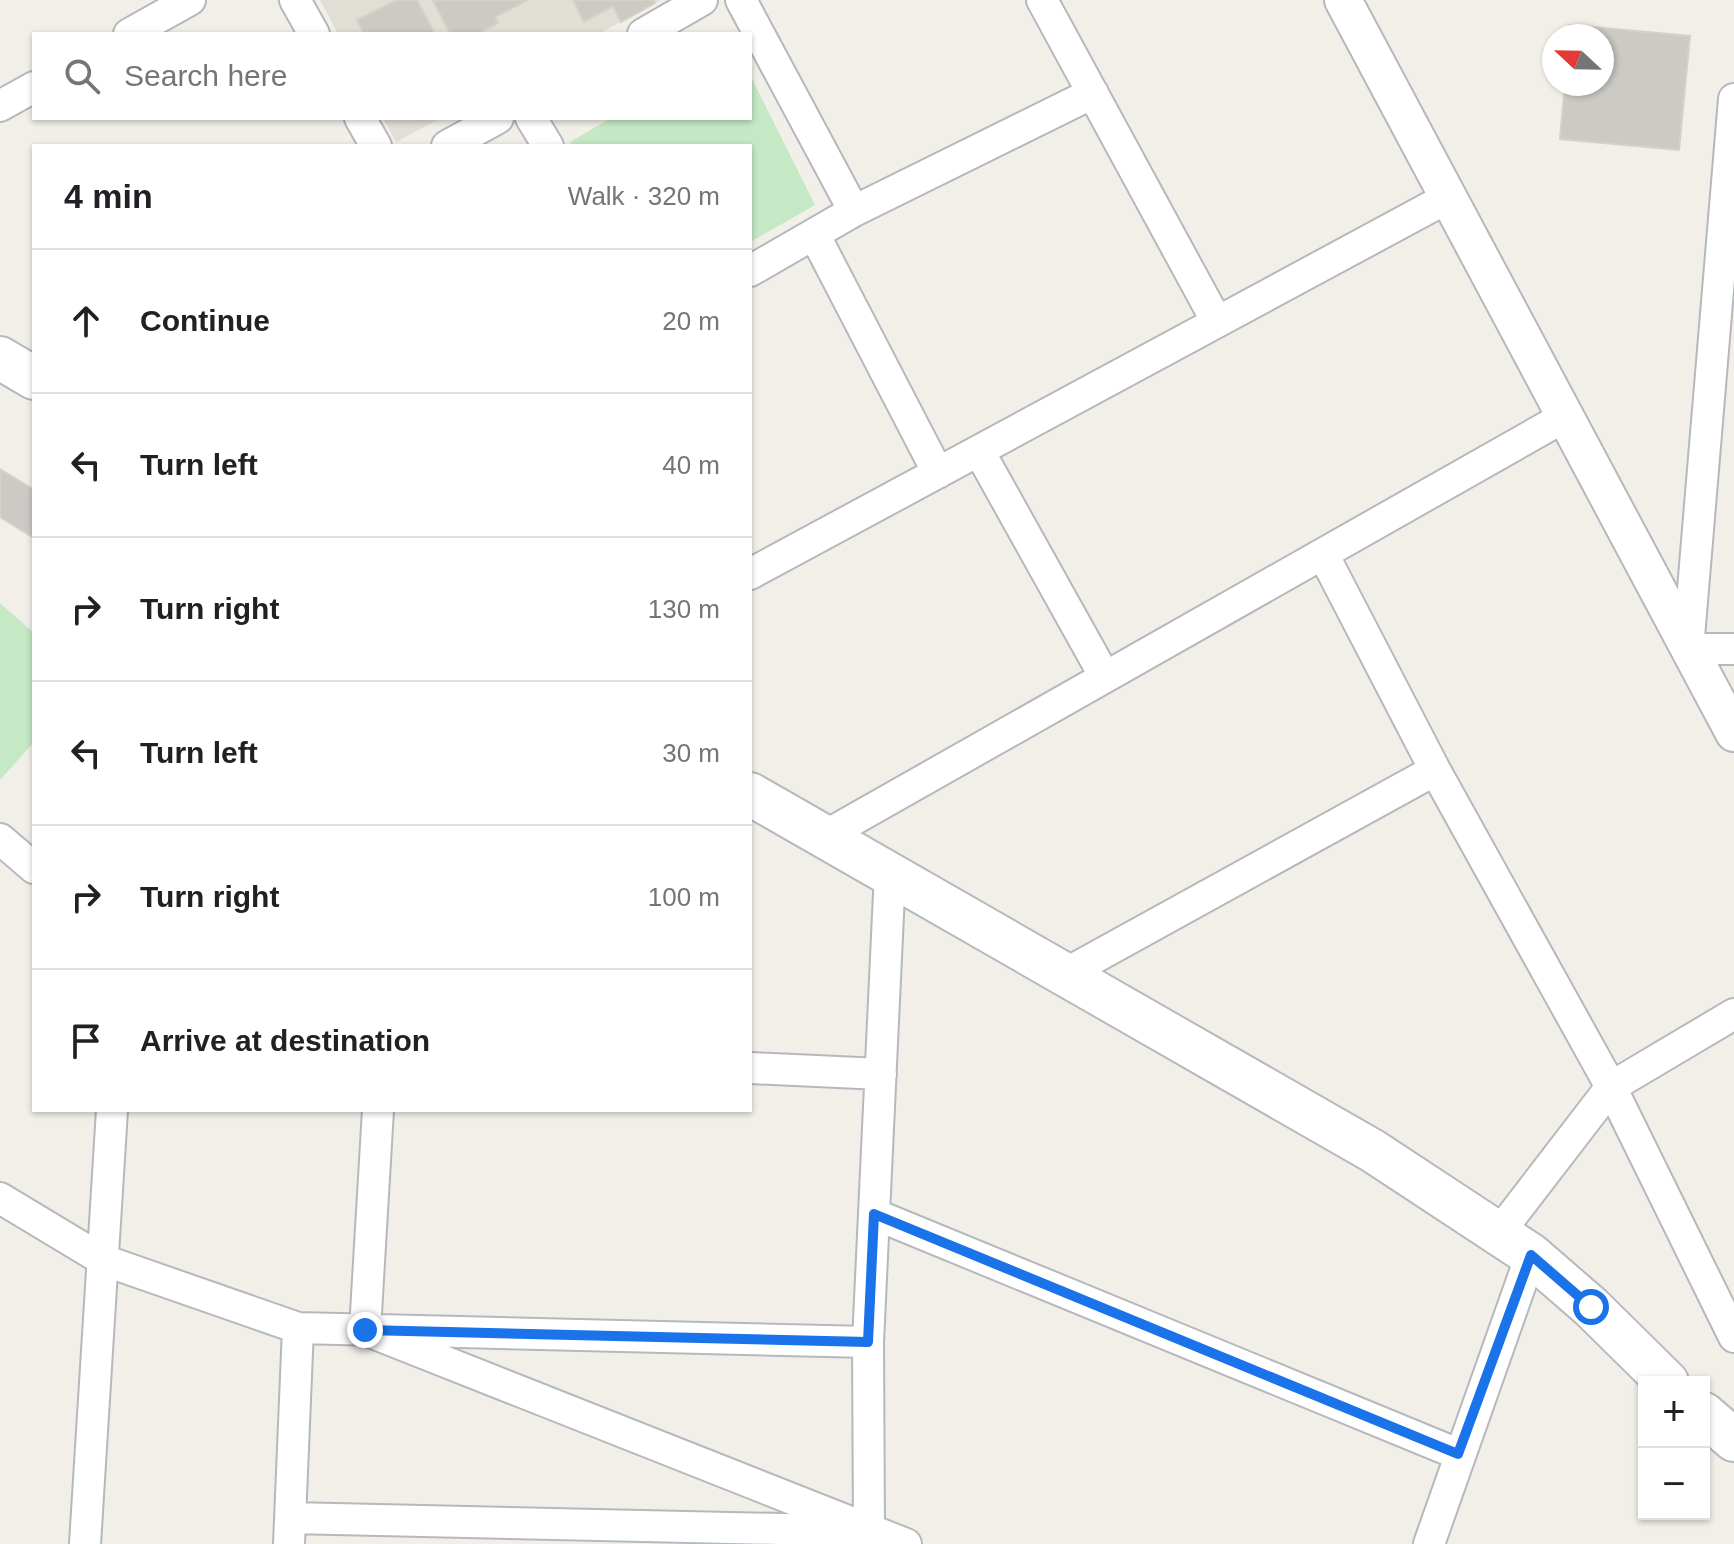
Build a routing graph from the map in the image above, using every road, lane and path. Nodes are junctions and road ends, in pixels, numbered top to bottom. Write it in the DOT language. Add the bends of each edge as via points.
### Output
graph roads {
  1 [pos="190,0"];
  2 [pos="295,0"];
  3 [pos="702,0"];
  4 [pos="741,0"];
  5 [pos="1042,0"];
  6 [pos="1343,0"];
  7 [pos="133,32"];
  8 [pos="313,32"];
  9 [pos="646,32"];
  10 [pos="32,88"];
  11 [pos="1093,93"];
  12 [pos="1734,99"];
  13 [pos="0,106"];
  14 [pos="361,120"];
  15 [pos="494,120"];
  16 [pos="532,120"];
  17 [pos="375,144"];
  18 [pos="451,144"];
  19 [pos="547,144"];
  20 [pos="1449,197"];
  21 [pos="854,211"];
  22 [pos="814,234"];
  23 [pos="752,270"];
  24 [pos="1217,322"];
  25 [pos="1724,344"];
  26 [pos="0,358"];
  27 [pos="32,377"];
  28 [pos="1566,416"];
  29 [pos="979,451"];
  30 [pos="938,473"];
  31 [pos="1323,554"];
  32 [pos="752,573"];
  33 [pos="1688,649"];
  34 [pos="1734,649"];
  35 [pos="1105,677"];
  36 [pos="1734,733"];
  37 [pos="1435,770"];
  38 [pos="752,795"];
  39 [pos="823,837"];
  40 [pos="0,839"];
  41 [pos="32,866"];
  42 [pos="890,872"];
  43 [pos="1065,974"];
  44 [pos="1734,1014"];
  45 [pos="752,1068"];
  46 [pos="881,1074"];
  47 [pos="1611,1087"];
  48 [pos="112,1112"];
  49 [pos="378,1112"];
  50 [pos="0,1198"];
  51 [pos="874,1214"];
  52 [pos="1514,1244"];
  53 [pos="103,1260"];
  54 [pos="298,1328"];
  55 [pos="365,1330"];
  56 [pos="1734,1337"];
  57 [pos="868,1342"];
  58 [pos="1661,1376"];
  59 [pos="1710,1419"];
  60 [pos="1734,1440"];
  61 [pos="1458,1454"];
  62 [pos="290,1531"];
  63 [pos="869,1531"];
  64 [pos="902,1543"];
  65 [pos="85,1544"];
  66 [pos="1429,1544"];
  1 -- 7 [label="street"];
  2 -- 8 [label="street"];
  3 -- 9 [label="street"];
  4 -- 21 [label="street"];
  5 -- 11 [label="street"];
  6 -- 20 [label="street"];
  10 -- 13 [label="street"];
  11 -- 21 [label="street"];
  11 -- 24 [label="street"];
  12 -- 25 [label="street"];
  14 -- 17 [label="street"];
  15 -- 18 [label="street"];
  16 -- 19 [label="street"];
  20 -- 24 [label="street"];
  20 -- 28 [label="street"];
  21 -- 22 [label="street"];
  22 -- 23 [label="street"];
  22 -- 30 [label="street"];
  24 -- 29 [label="street"];
  25 -- 33 [label="street"];
  26 -- 27 [label="main road"];
  28 -- 31 [label="street"];
  28 -- 33 [label="street"];
  29 -- 30 [label="street"];
  29 -- 35 [label="street"];
  30 -- 32 [label="street"];
  31 -- 35 [label="street"];
  31 -- 37 [label="street"];
  33 -- 34 [label="street"];
  33 -- 36 [label="street"];
  35 -- 39 [label="street"];
  37 -- 43 [label="street"];
  37 -- 47 [label="street"];
  38 -- 39 [label="main road"];
  39 -- 42 [label="main road"];
  40 -- 41 [label="street"];
  42 -- 43 [label="main road"];
  42 -- 46 [label="street"];
  43 -- 52 [label="main road" via="1373,1151"];
  44 -- 47 [label="street"];
  45 -- 46 [label="street"];
  46 -- 51 [label="street"];
  47 -- 52 [label="street"];
  47 -- 56 [label="street"];
  48 -- 53 [label="street"];
  49 -- 55 [label="street"];
  50 -- 53 [label="street"];
  51 -- 57 [label="street"];
  51 -- 61 [label="street"];
  52 -- 58 [label="main road" via="1591,1307"];
  52 -- 61 [label="street"];
  53 -- 54 [label="street"];
  53 -- 65 [label="street"];
  54 -- 55 [label="street"];
  54 -- 62 [label="street"];
  55 -- 57 [label="street"];
  55 -- 63 [label="street"];
  57 -- 63 [label="street"];
  59 -- 60 [label="main road"];
  61 -- 66 [label="street"];
  62 -- 63 [label="street"];
  63 -- 64 [label="street"];
}
